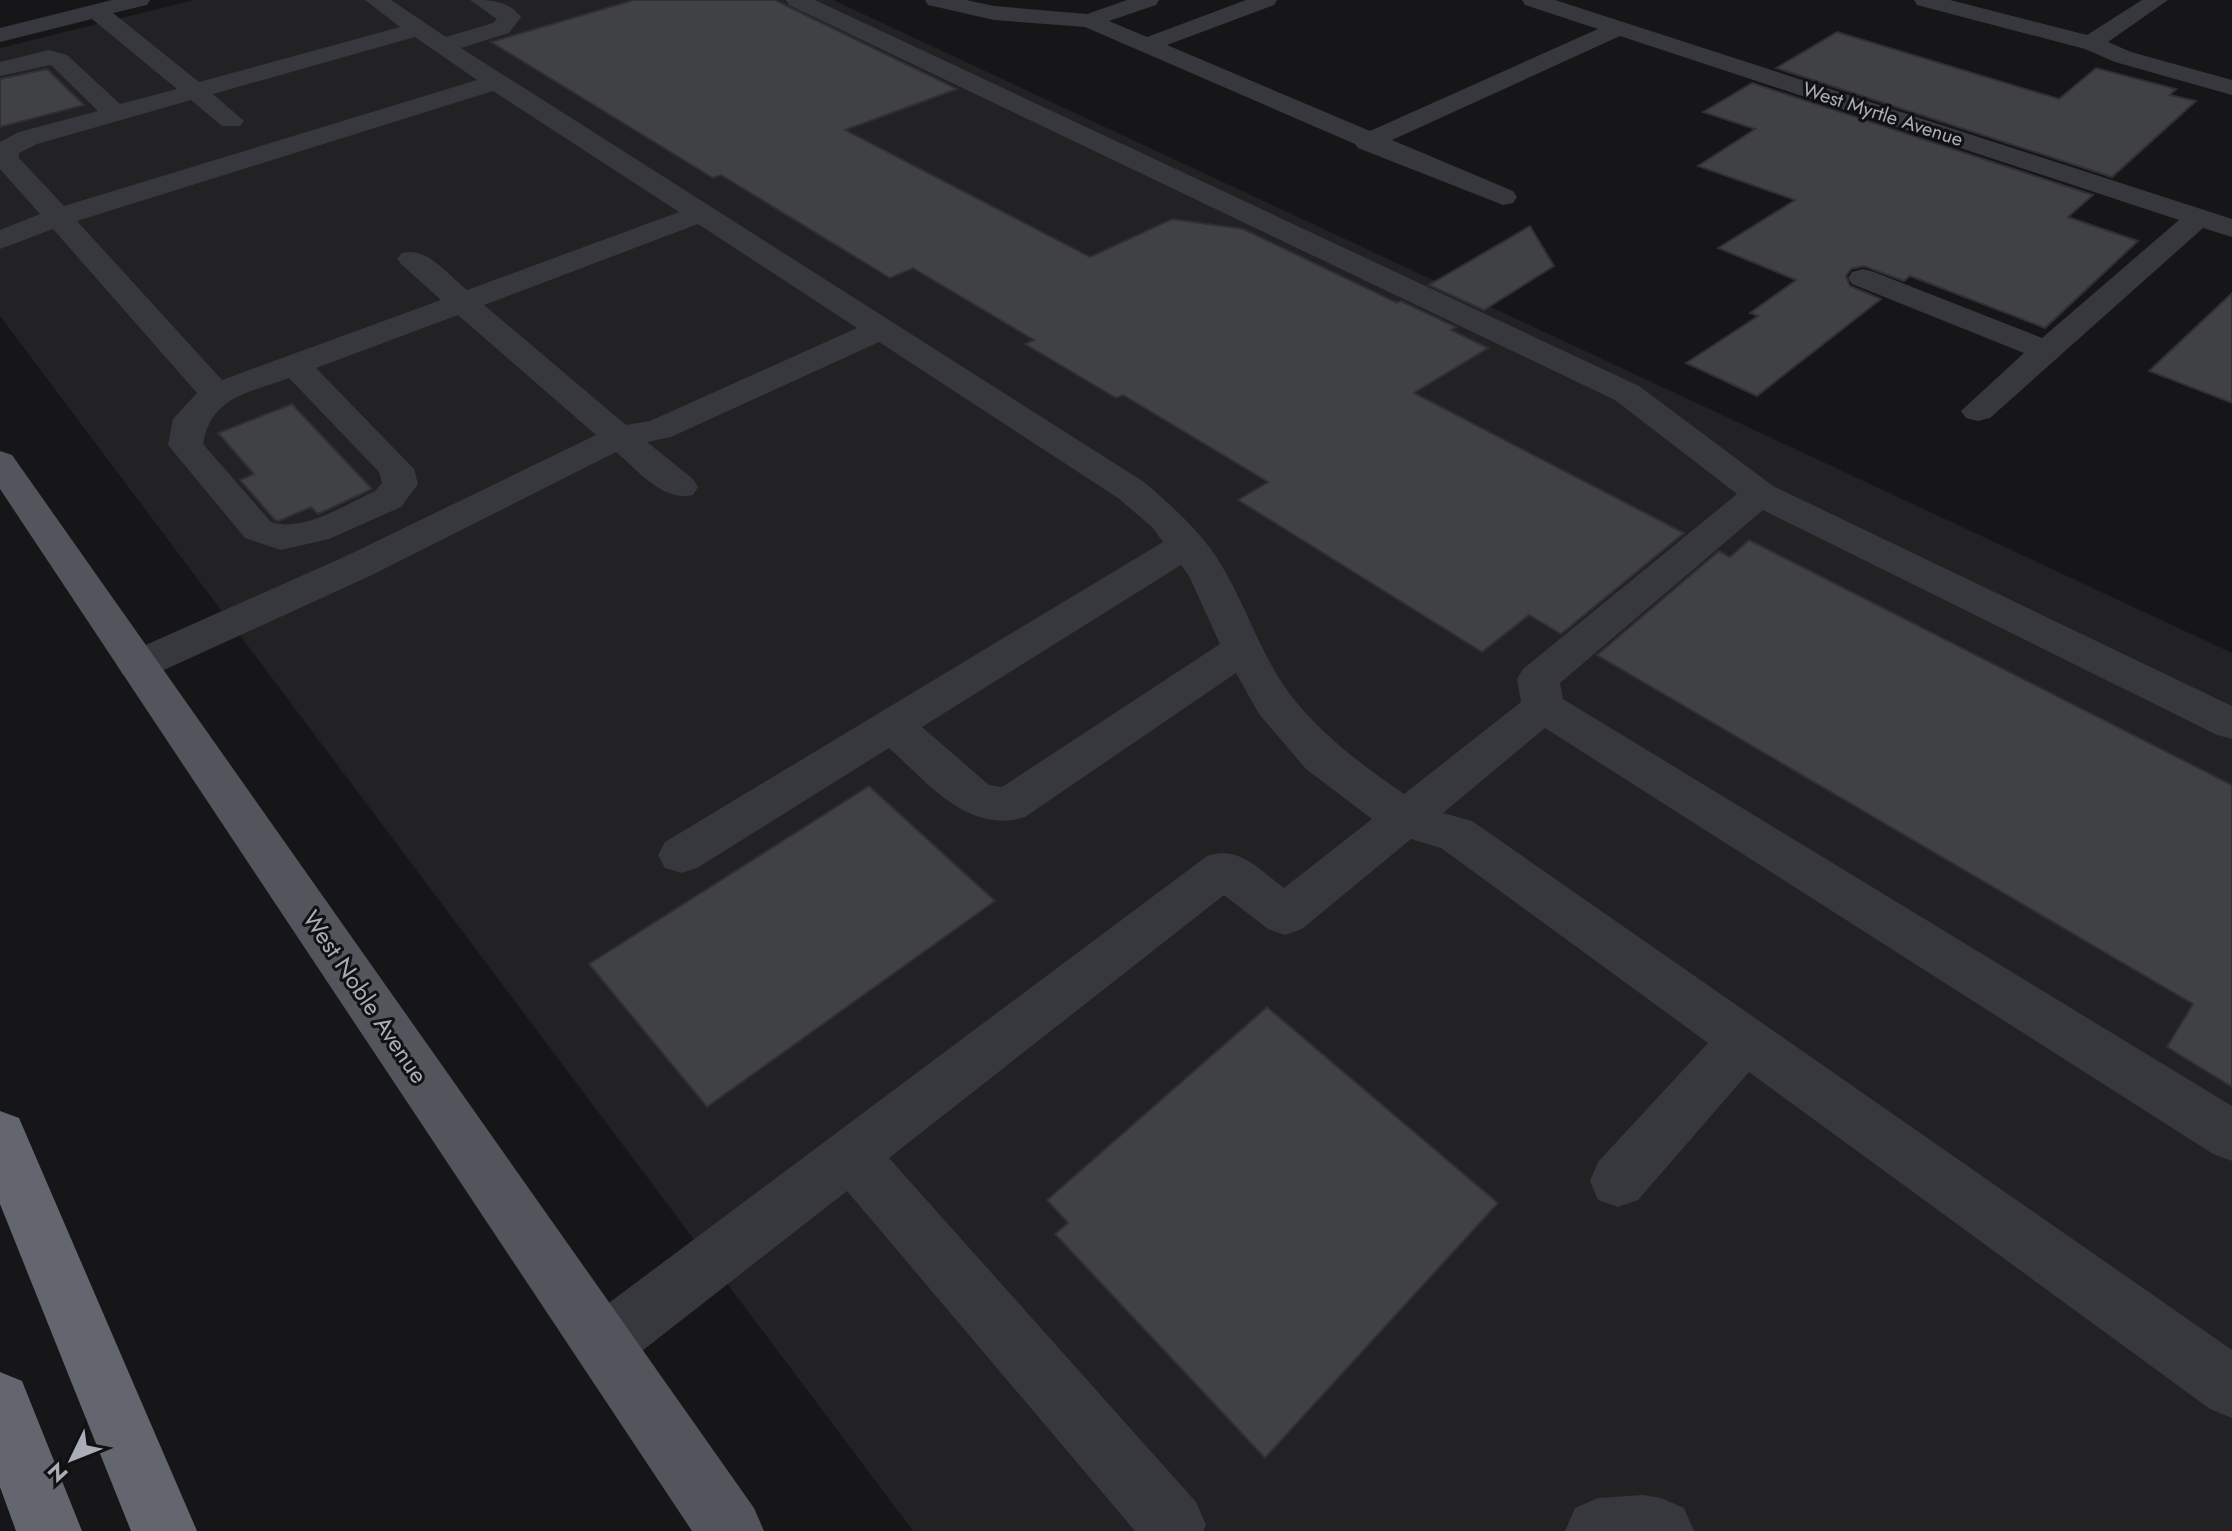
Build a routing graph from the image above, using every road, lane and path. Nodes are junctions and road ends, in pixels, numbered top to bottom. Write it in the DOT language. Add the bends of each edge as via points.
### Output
graph roads {
  1 [pos="139,0"];
  2 [pos="376,0"];
  3 [pos="481,0"];
  4 [pos="797,0"];
  5 [pos="936,0"];
  6 [pos="1148,0"];
  7 [pos="1266,0"];
  8 [pos="1533,0"];
  9 [pos="1925,0"];
  10 [pos="2157,0"];
  11 [pos="97,11"];
  12 [pos="1089,21"];
  13 [pos="1618,28"];
  14 [pos="0,35"];
  15 [pos="430,37"];
  16 [pos="2091,43"];
  17 [pos="1144,46"];
  18 [pos="0,69"];
  19 [pos="496,82"];
  20 [pos="2232,88"];
  21 [pos="195,91"];
  22 [pos="115,113"];
  23 [pos="231,121"];
  24 [pos="1367,142"];
  25 [pos="3,149"];
  26 [pos="1503,197"];
  27 [pos="702,213"];
  28 [pos="59,217"];
  29 [pos="2199,217"];
  30 [pos="2232,228"];
  31 [pos="0,240"];
  32 [pos="412,259"];
  33 [pos="1863,278"];
  34 [pos="463,302"];
  35 [pos="881,329"];
  36 [pos="2047,351"];
  37 [pos="295,365"];
  38 [pos="216,394"];
  39 [pos="1978,411"];
  40 [pos="619,437"];
  41 [pos="0,462"];
  42 [pos="680,487"];
  43 [pos="1760,494"];
  44 [pos="1186,545"];
  45 [pos="1242,649"];
  46 [pos="138,665"];
  47 [pos="1543,707"];
  48 [pos="2232,724"];
  49 [pos="891,725"];
  50 [pos="1406,820"];
  51 [pos="681,855"];
  52 [pos="1744,1040"];
  53 [pos="0,1136"];
  54 [pos="2232,1136"];
  55 [pos="852,1156"];
  56 [pos="1618,1181"];
  57 [pos="603,1344"];
  58 [pos="2232,1387"];
  59 [pos="0,1403"];
  60 [pos="1173,1525"];
  61 [pos="49,1531"];
  62 [pos="164,1531"];
  63 [pos="731,1531"];
  64 [pos="1598,1531"];
  65 [pos="1661,1531"];
  1 -- 11 [label="street"];
  2 -- 15 [label="street"];
  3 -- 15 [label="street" via="510,17 509,22 501,28"];
  4 -- 43 [label="street" via="1627,393"];
  5 -- 12 [label="street" via="994,13"];
  6 -- 12 [label="street"];
  7 -- 17 [label="street"];
  8 -- 13 [label="street, West Myrtle Avenue"];
  9 -- 16 [label="street"];
  10 -- 16 [label="street"];
  11 -- 14 [label="street"];
  11 -- 21 [label="street"];
  12 -- 17 [label="street"];
  13 -- 24 [label="street"];
  13 -- 29 [label="street, West Myrtle Avenue"];
  15 -- 19 [label="street"];
  15 -- 21 [label="street"];
  16 -- 20 [label="street"];
  17 -- 24 [label="street"];
  18 -- 22 [label="street" via="49,57 59,60"];
  19 -- 27 [label="street"];
  19 -- 28 [label="street"];
  21 -- 22 [label="street"];
  21 -- 23 [label="street"];
  22 -- 25 [label="street"];
  24 -- 26 [label="street"];
  25 -- 28 [label="street" via="6,159"];
  27 -- 34 [label="street"];
  27 -- 35 [label="street"];
  28 -- 31 [label="street"];
  28 -- 38 [label="street"];
  29 -- 30 [label="street, West Myrtle Avenue"];
  29 -- 36 [label="street"];
  32 -- 34 [label="street"];
  33 -- 36 [label="street"];
  34 -- 37 [label="street"];
  34 -- 40 [label="street"];
  35 -- 40 [label="street" via="659,430"];
  35 -- 44 [label="street" via="1131,490"];
  36 -- 39 [label="street"];
  37 -- 38 [label="street"];
  37 -- 38 [label="street" via="396,469 400,484 388,499 316,531 281,538 258,530 185,445 190,419"];
  40 -- 42 [label="street"];
  40 -- 46 [label="street" via="358,566"];
  41 -- 46 [label="main road, West Noble Avenue"];
  43 -- 47 [label="street" via="1538,679"];
  43 -- 48 [label="street"];
  44 -- 45 [label="street" via="1207,572"];
  44 -- 49 [label="street"];
  45 -- 49 [label="street" via="1009,805 977,800"];
  45 -- 50 [label="street" via="1274,703 1321,758"];
  46 -- 57 [label="main road, West Noble Avenue"];
  47 -- 50 [label="street"];
  47 -- 54 [label="street"];
  49 -- 51 [label="street"];
  50 -- 52 [label="street" via="1456,834"];
  50 -- 55 [label="street" via="1285,915 1224,869"];
  52 -- 56 [label="street"];
  52 -- 58 [label="street"];
  53 -- 62 [label="highway"];
  55 -- 57 [label="street"];
  55 -- 60 [label="street"];
  57 -- 63 [label="main road, West Noble Avenue"];
  59 -- 61 [label="highway"];
  64 -- 65 [label="street"];
}
